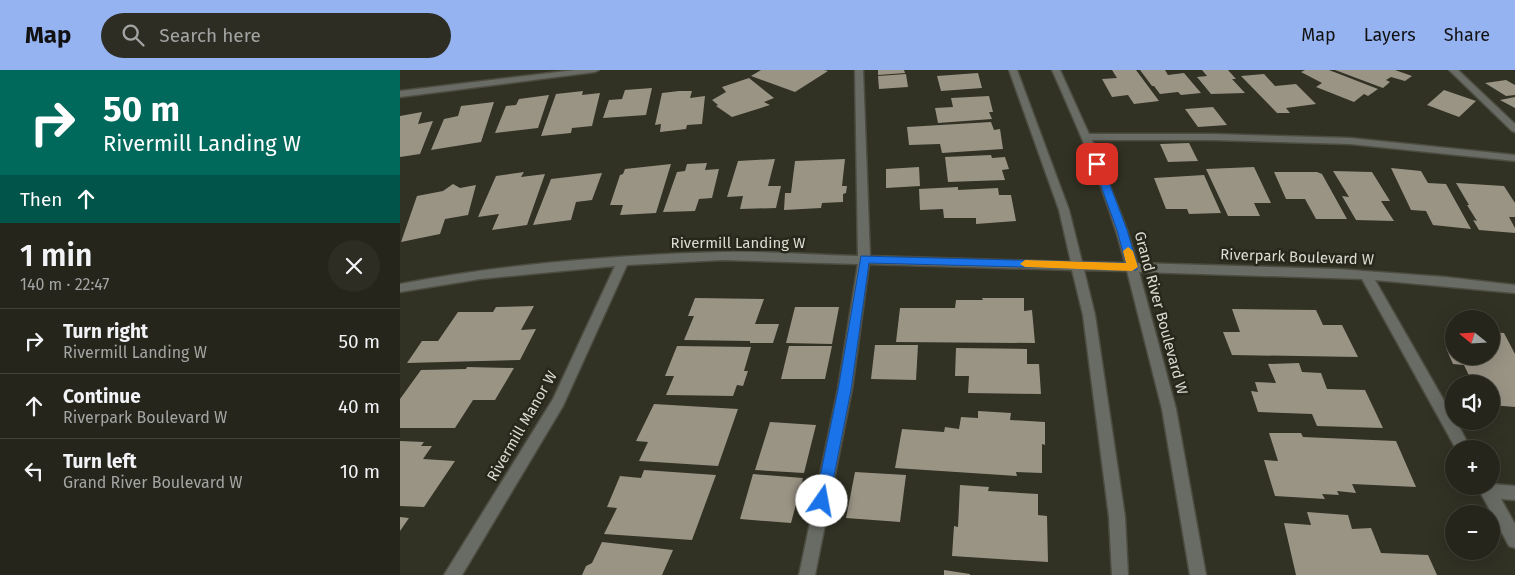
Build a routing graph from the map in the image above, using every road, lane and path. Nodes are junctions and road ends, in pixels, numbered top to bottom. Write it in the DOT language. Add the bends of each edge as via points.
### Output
graph roads {
  1 [pos="595,70"];
  2 [pos="859,70"];
  3 [pos="1014,70"];
  4 [pos="1056,70"];
  5 [pos="1453,70"];
  6 [pos="400,94"];
  7 [pos="1515,129"];
  8 [pos="1086,137"];
  9 [pos="1515,158"];
  10 [pos="864,259"];
  11 [pos="623,260"];
  12 [pos="1077,265"];
  13 [pos="1132,267"];
  14 [pos="1366,275"];
  15 [pos="400,288"];
  16 [pos="1515,289"];
  17 [pos="1459,440"];
  18 [pos="1500,490"];
  19 [pos="1515,493"];
  20 [pos="1490,495"];
  21 [pos="1515,540"];
  22 [pos="452,575"];
  23 [pos="807,575"];
  24 [pos="1120,575"];
  25 [pos="1198,575"];
  1 -- 6 [label="street"];
  2 -- 10 [label="street"];
  3 -- 12 [label="street" via="1064,210"];
  4 -- 8 [label="street, Grand River Boulevard W"];
  5 -- 7 [label="street"];
  8 -- 9 [label="street" via="1350,141"];
  8 -- 13 [label="street, Grand River Boulevard W" via="1122,230"];
  10 -- 11 [label="street, Rivermill Landing W" via="723,256"];
  10 -- 12 [label="street, Rivermill Landing W"];
  10 -- 23 [label="street" via="845,390"];
  11 -- 15 [label="street, Rivermill Landing W" via="517,270"];
  11 -- 22 [label="street, Rivermill Manor W" via="558,402"];
  12 -- 13 [label="street, Riverpark Boulevard W"];
  12 -- 24 [label="street" via="1088,315 1117,516"];
  13 -- 14 [label="street, Riverpark Boulevard W"];
  13 -- 25 [label="street, Grand River Boulevard W" via="1169,409"];
  14 -- 16 [label="street, Riverpark Boulevard W"];
  14 -- 17 [label="street"];
  18 -- 19 [label="street"];
  20 -- 21 [label="street"];
}
